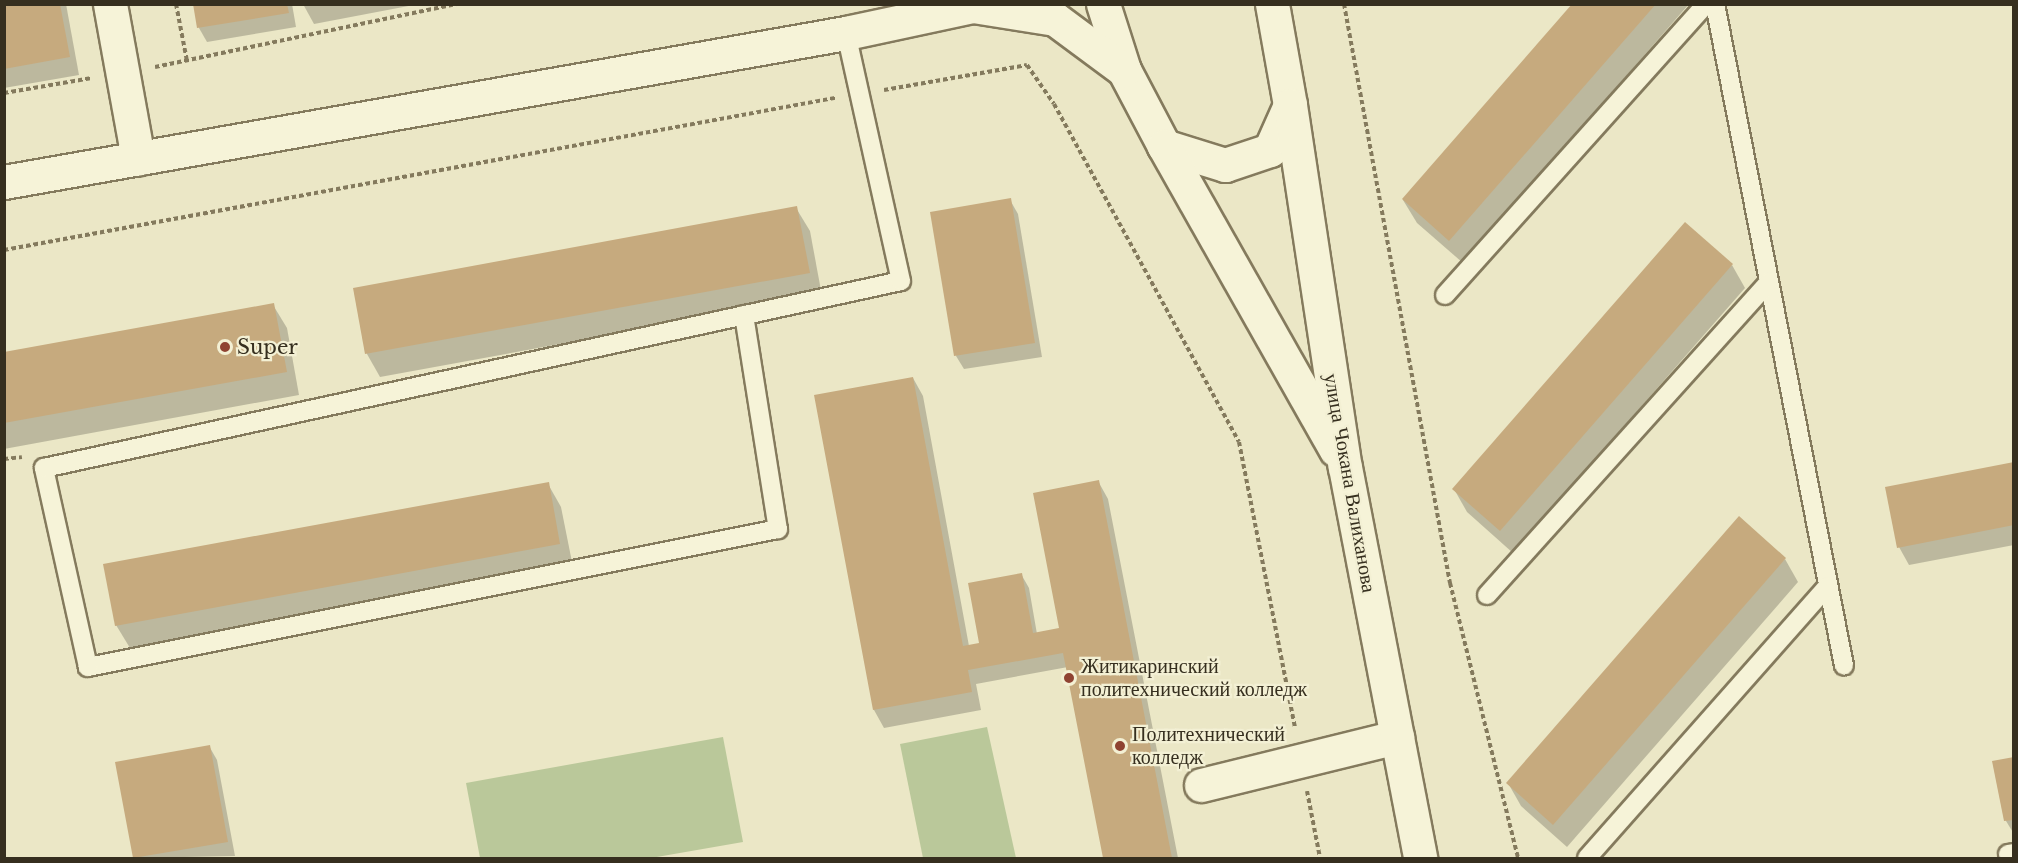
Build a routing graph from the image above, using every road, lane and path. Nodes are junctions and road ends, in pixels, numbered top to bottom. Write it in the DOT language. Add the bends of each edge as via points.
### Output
graph roads {
  1 [pos="110,4"];
  2 [pos="176,4"];
  3 [pos="457,4"];
  4 [pos="1103,4"];
  5 [pos="1272,4"];
  6 [pos="1344,4"];
  7 [pos="1706,4"];
  8 [pos="1715,4"];
  9 [pos="974,5"];
  10 [pos="846,33"];
  11 [pos="187,61"];
  12 [pos="1124,70"];
  13 [pos="122,72"];
  14 [pos="4,93"];
  15 [pos="1290,105"];
  16 [pos="1164,146"];
  17 [pos="138,158"];
  18 [pos="4,182"];
  19 [pos="1769,282"];
  20 [pos="1445,295"];
  21 [pos="744,315"];
  22 [pos="1345,467"];
  23 [pos="1827,587"];
  24 [pos="1487,596"];
  25 [pos="1844,666"];
  26 [pos="1397,737"];
  27 [pos="1201,785"];
  28 [pos="1420,858"];
  29 [pos="1518,858"];
  30 [pos="1587,858"];
  1 -- 13 [label="street"];
  2 -- 11 [label="path"];
  3 -- 11 [label="path"];
  4 -- 12 [label="street"];
  5 -- 15 [label="street, улица Чокана Валиханова"];
  6 -- 29 [label="path" via="1450,583"];
  7 -- 20 [label="lane"];
  8 -- 19 [label="lane"];
  9 -- 10 [label="street"];
  9 -- 12 [label="street" via="1055,19"];
  10 -- 17 [label="street"];
  10 -- 21 [label="lane" via="901,281"];
  11 -- 13 [label="path"];
  12 -- 16 [label="street"];
  13 -- 14 [label="path"];
  13 -- 17 [label="street"];
  15 -- 16 [label="street" via="1270,150 1225,165"];
  15 -- 22 [label="street, улица Чокана Валиханова"];
  16 -- 22 [label="street"];
  17 -- 18 [label="street"];
  19 -- 23 [label="lane"];
  19 -- 24 [label="lane"];
  21 -- 21 [label="lane" via="44,468 88,667 778,529"];
  22 -- 26 [label="street, улица Чокана Валиханова"];
  23 -- 25 [label="lane"];
  23 -- 30 [label="lane"];
  26 -- 27 [label="street"];
  26 -- 28 [label="street, улица Чокана Валиханова"];
}
